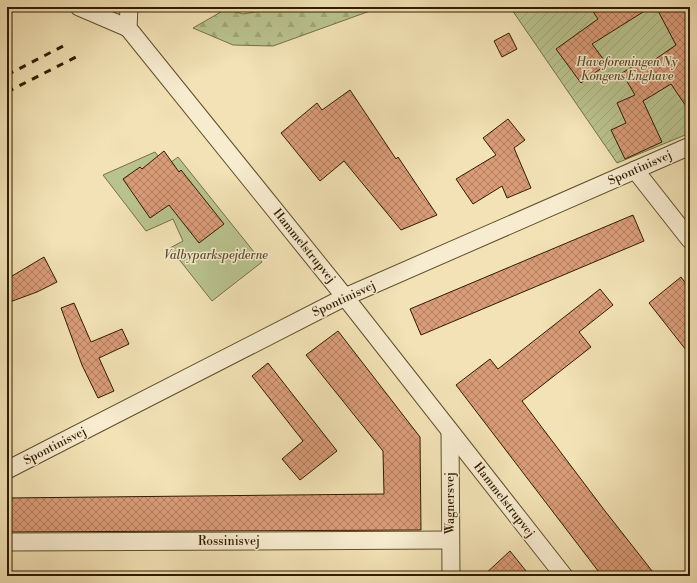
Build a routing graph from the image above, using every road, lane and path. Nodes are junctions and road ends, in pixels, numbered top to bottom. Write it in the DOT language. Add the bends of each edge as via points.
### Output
graph roads {
  1 [pos="79,7"];
  2 [pos="129,7"];
  3 [pos="128,28"];
  4 [pos="690,146"];
  5 [pos="635,170"];
  6 [pos="690,240"];
  7 [pos="345,297"];
  8 [pos="450,431"];
  9 [pos="7,470"];
  10 [pos="450,540"];
  11 [pos="7,542"];
  12 [pos="451,576"];
  13 [pos="564,576"];
  1 -- 3 [label="street"];
  2 -- 3 [label="street"];
  3 -- 7 [label="street, Hammelstrupvej"];
  4 -- 5 [label="street, Spontinisvej"];
  5 -- 6 [label="street"];
  5 -- 7 [label="street, Spontinisvej"];
  7 -- 8 [label="street, Hammelstrupvej"];
  7 -- 9 [label="street, Spontinisvej"];
  8 -- 10 [label="street, Wagnersvej"];
  8 -- 13 [label="street, Hammelstrupvej"];
  10 -- 11 [label="street, Rossinisvej"];
  10 -- 12 [label="street, Wagnersvej"];
}
